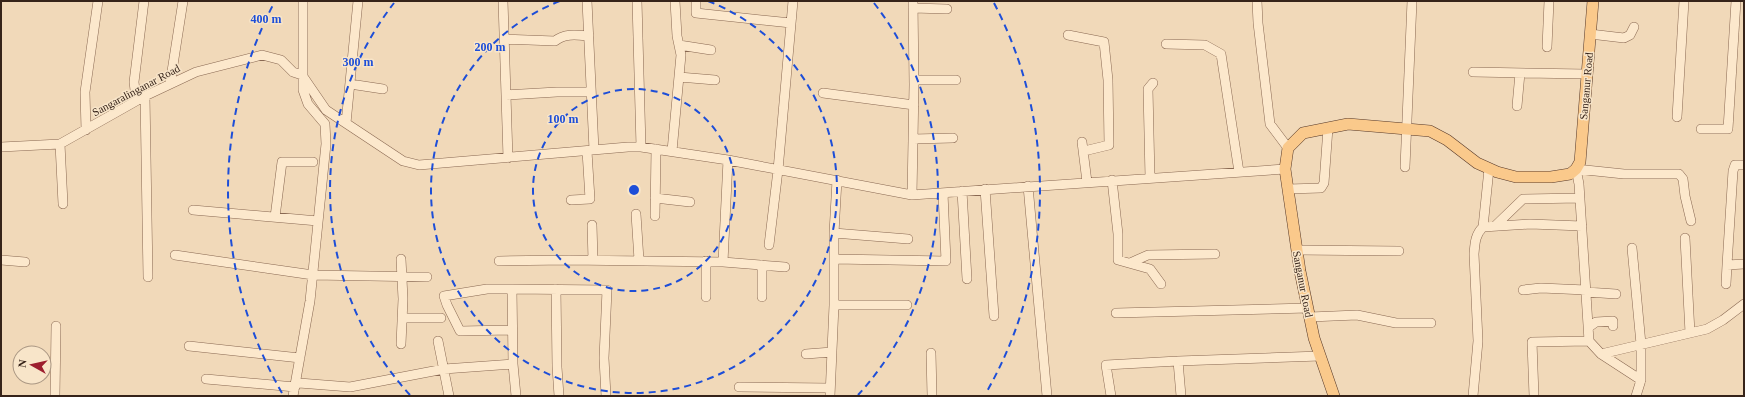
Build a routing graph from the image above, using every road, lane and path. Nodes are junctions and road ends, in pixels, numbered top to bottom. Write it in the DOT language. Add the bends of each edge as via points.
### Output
graph roads {
  1 [pos="98,1"];
  2 [pos="144,1"];
  3 [pos="183,1"];
  4 [pos="303,1"];
  5 [pos="358,1"];
  6 [pos="503,1"];
  7 [pos="587,1"];
  8 [pos="637,1"];
  9 [pos="675,1"];
  10 [pos="696,1"];
  11 [pos="793,1"];
  12 [pos="1258,1"];
  13 [pos="1412,1"];
  14 [pos="1549,1"];
  15 [pos="1593,1"];
  16 [pos="1684,1"];
  17 [pos="1736,1"];
  18 [pos="913,5"];
  19 [pos="948,9"];
  20 [pos="791,23"];
  21 [pos="1634,27"];
  22 [pos="1590,34"];
  23 [pos="1068,35"];
  24 [pos="589,36"];
  25 [pos="504,39"];
  26 [pos="1166,44"];
  27 [pos="680,45"];
  28 [pos="1546,47"];
  29 [pos="711,50"];
  30 [pos="1473,72"];
  31 [pos="1520,73"];
  32 [pos="1586,74"];
  33 [pos="302,75"];
  34 [pos="679,77"];
  35 [pos="715,80"];
  36 [pos="914,80"];
  37 [pos="956,80"];
  38 [pos="1153,83"];
  39 [pos="170,84"];
  40 [pos="350,84"];
  41 [pos="382,89"];
  42 [pos="591,92"];
  43 [pos="824,93"];
  44 [pos="506,95"];
  45 [pos="142,97"];
  46 [pos="914,105"];
  47 [pos="1517,106"];
  48 [pos="1677,117"];
  49 [pos="346,124"];
  50 [pos="1328,128"];
  51 [pos="1701,128"];
  52 [pos="1407,129"];
  53 [pos="86,130"];
  54 [pos="953,138"];
  55 [pos="913,139"];
  56 [pos="60,144"];
  57 [pos="1,147"];
  58 [pos="641,147"];
  59 [pos="1288,148"];
  60 [pos="656,149"];
  61 [pos="590,150"];
  62 [pos="672,152"];
  63 [pos="508,158"];
  64 [pos="728,160"];
  65 [pos="313,162"];
  66 [pos="1744,165"];
  67 [pos="1405,168"];
  68 [pos="1285,169"];
  69 [pos="1489,169"];
  70 [pos="1576,169"];
  71 [pos="778,170"];
  72 [pos="1239,172"];
  73 [pos="1150,178"];
  74 [pos="837,180"];
  75 [pos="1112,180"];
  76 [pos="1087,182"];
  77 [pos="1028,186"];
  78 [pos="986,189"];
  79 [pos="1288,189"];
  80 [pos="962,191"];
  81 [pos="943,193"];
  82 [pos="912,195"];
  83 [pos="655,198"];
  84 [pos="1580,198"];
  85 [pos="571,200"];
  86 [pos="690,202"];
  87 [pos="63,204"];
  88 [pos="193,210"];
  89 [pos="636,214"];
  90 [pos="655,216"];
  91 [pos="274,217"];
  92 [pos="318,221"];
  93 [pos="1691,221"];
  94 [pos="592,225"];
  95 [pos="1495,226"];
  96 [pos="1582,226"];
  97 [pos="1483,227"];
  98 [pos="834,233"];
  99 [pos="1685,238"];
  100 [pos="908,239"];
  101 [pos="769,245"];
  102 [pos="1632,248"];
  103 [pos="1297,250"];
  104 [pos="1399,251"];
  105 [pos="175,254"];
  106 [pos="1215,254"];
  107 [pos="401,259"];
  108 [pos="834,259"];
  109 [pos="1,260"];
  110 [pos="592,260"];
  111 [pos="639,260"];
  112 [pos="499,261"];
  113 [pos="706,261"];
  114 [pos="25,262"];
  115 [pos="723,262"];
  116 [pos="1130,263"];
  117 [pos="1744,264"];
  118 [pos="762,265"];
  119 [pos="1727,265"];
  120 [pos="785,267"];
  121 [pos="313,274"];
  122 [pos="401,276"];
  123 [pos="148,277"];
  124 [pos="427,277"];
  125 [pos="968,279"];
  126 [pos="1160,284"];
  127 [pos="1726,284"];
  128 [pos="512,288"];
  129 [pos="556,289"];
  130 [pos="1523,290"];
  131 [pos="1586,291"];
  132 [pos="1616,294"];
  133 [pos="762,297"];
  134 [pos="706,298"];
  135 [pos="1744,304"];
  136 [pos="834,305"];
  137 [pos="908,305"];
  138 [pos="1309,312"];
  139 [pos="1116,313"];
  140 [pos="994,316"];
  141 [pos="402,318"];
  142 [pos="441,318"];
  143 [pos="1431,323"];
  144 [pos="56,326"];
  145 [pos="1588,326"];
  146 [pos="1613,326"];
  147 [pos="512,330"];
  148 [pos="1690,333"];
  149 [pos="438,341"];
  150 [pos="1590,341"];
  151 [pos="401,344"];
  152 [pos="1641,344"];
  153 [pos="189,346"];
  154 [pos="832,352"];
  155 [pos="931,353"];
  156 [pos="806,354"];
  157 [pos="1601,354"];
  158 [pos="1320,356"];
  159 [pos="300,358"];
  160 [pos="1178,361"];
  161 [pos="513,364"];
  162 [pos="444,370"];
  163 [pos="206,379"];
  164 [pos="1641,380"];
  165 [pos="738,387"];
  166 [pos="294,392"];
  167 [pos="830,392"];
  168 [pos="55,396"];
  169 [pos="449,396"];
  170 [pos="516,396"];
  171 [pos="559,396"];
  172 [pos="606,396"];
  173 [pos="932,396"];
  174 [pos="1046,396"];
  175 [pos="1111,396"];
  176 [pos="1181,396"];
  177 [pos="1334,396"];
  178 [pos="1473,396"];
  179 [pos="1534,396"];
  180 [pos="1636,396"];
  1 -- 53 [label="street" via="85,92"];
  2 -- 45 [label="street" via="134,82 135,90"];
  3 -- 39 [label="street"];
  4 -- 33 [label="street"];
  5 -- 40 [label="street"];
  6 -- 25 [label="street"];
  7 -- 24 [label="street"];
  8 -- 58 [label="street"];
  9 -- 27 [label="street"];
  10 -- 20 [label="street" via="696,13"];
  11 -- 20 [label="street"];
  12 -- 59 [label="street" via="1258,23 1270,124"];
  13 -- 52 [label="street"];
  14 -- 28 [label="street"];
  15 -- 22 [label="main road, Sanganur Road"];
  16 -- 48 [label="street"];
  17 -- 51 [label="street" via="1728,129"];
  18 -- 19 [label="street"];
  18 -- 36 [label="street"];
  20 -- 71 [label="street"];
  21 -- 22 [label="street" via="1630,35 1624,38"];
  22 -- 32 [label="main road, Sanganur Road"];
  23 -- 76 [label="street" via="1104,42 1108,80 1109,145 1083,146"];
  24 -- 25 [label="street" via="575,34 555,41"];
  24 -- 42 [label="street"];
  25 -- 44 [label="street"];
  26 -- 72 [label="street" via="1205,45 1221,54"];
  27 -- 29 [label="street"];
  27 -- 34 [label="street"];
  30 -- 31 [label="street"];
  31 -- 32 [label="street"];
  31 -- 47 [label="street"];
  32 -- 70 [label="main road, Sanganur Road" via="1580,162"];
  33 -- 39 [label="street, Sangaralinganar Road" via="293,72 281,60 262,55 196,72"];
  33 -- 49 [label="street" via="326,110"];
  33 -- 92 [label="street" via="303,90 308,104 324,124 326,144"];
  34 -- 35 [label="street"];
  34 -- 62 [label="street"];
  36 -- 37 [label="street"];
  36 -- 46 [label="street"];
  38 -- 73 [label="street" via="1148,89"];
  39 -- 45 [label="street, Sangaralinganar Road"];
  40 -- 41 [label="street"];
  40 -- 49 [label="street"];
  42 -- 44 [label="street"];
  42 -- 61 [label="street"];
  43 -- 46 [label="street"];
  44 -- 63 [label="street"];
  45 -- 53 [label="street, Sangaralinganar Road"];
  45 -- 123 [label="street"];
  46 -- 55 [label="street"];
  49 -- 63 [label="street" via="404,161 419,165"];
  50 -- 52 [label="main road" via="1348,124"];
  50 -- 59 [label="main road" via="1303,132"];
  50 -- 79 [label="street" via="1324,183 1321,188"];
  52 -- 67 [label="street"];
  52 -- 69 [label="main road" via="1430,131"];
  53 -- 56 [label="street, Sangaralinganar Road"];
  54 -- 55 [label="street"];
  55 -- 82 [label="street"];
  56 -- 57 [label="street, Sangaralinganar Road"];
  56 -- 87 [label="street"];
  58 -- 60 [label="street"];
  58 -- 61 [label="street"];
  59 -- 68 [label="main road, Sanganur Road"];
  60 -- 62 [label="street"];
  60 -- 83 [label="street"];
  61 -- 63 [label="street"];
  61 -- 85 [label="street" via="590,200"];
  62 -- 64 [label="street"];
  64 -- 71 [label="street"];
  64 -- 115 [label="street"];
  65 -- 91 [label="street" via="282,162"];
  66 -- 119 [label="street" via="1735,165 1733,171"];
  68 -- 72 [label="street"];
  68 -- 79 [label="main road, Sanganur Road"];
  69 -- 70 [label="main road" via="1516,177 1551,177 1570,174"];
  69 -- 97 [label="street"];
  70 -- 84 [label="street"];
  70 -- 93 [label="street" via="1624,174 1679,174 1683,179"];
  71 -- 74 [label="street"];
  71 -- 101 [label="street"];
  72 -- 73 [label="street"];
  73 -- 75 [label="street"];
  74 -- 82 [label="street"];
  74 -- 98 [label="street"];
  75 -- 76 [label="street"];
  75 -- 116 [label="street" via="1118,260"];
  76 -- 77 [label="street"];
  77 -- 78 [label="street"];
  77 -- 174 [label="street"];
  78 -- 80 [label="street"];
  78 -- 140 [label="street"];
  79 -- 103 [label="main road, Sanganur Road"];
  80 -- 81 [label="street"];
  80 -- 125 [label="street"];
  81 -- 82 [label="street"];
  81 -- 108 [label="street" via="946,261"];
  83 -- 86 [label="street"];
  83 -- 90 [label="street"];
  84 -- 95 [label="street" via="1523,199"];
  84 -- 96 [label="street"];
  88 -- 91 [label="street"];
  89 -- 111 [label="street"];
  91 -- 92 [label="street"];
  92 -- 121 [label="street"];
  94 -- 110 [label="street"];
  95 -- 96 [label="street"];
  95 -- 97 [label="street"];
  96 -- 131 [label="street"];
  97 -- 178 [label="street" via="1475,240 1474,254 1478,340"];
  98 -- 100 [label="street"];
  98 -- 108 [label="street"];
  99 -- 148 [label="street"];
  102 -- 152 [label="street"];
  103 -- 104 [label="street"];
  103 -- 138 [label="main road, Sanganur Road"];
  105 -- 121 [label="street"];
  106 -- 116 [label="street" via="1148,254"];
  107 -- 122 [label="street"];
  108 -- 136 [label="street"];
  109 -- 114 [label="street"];
  110 -- 111 [label="street"];
  110 -- 112 [label="street"];
  111 -- 113 [label="street"];
  113 -- 115 [label="street"];
  113 -- 134 [label="street"];
  115 -- 118 [label="street"];
  116 -- 126 [label="street" via="1150,268"];
  117 -- 119 [label="street"];
  118 -- 120 [label="street"];
  118 -- 133 [label="street"];
  119 -- 127 [label="street"];
  121 -- 122 [label="street"];
  121 -- 159 [label="street"];
  122 -- 124 [label="street"];
  122 -- 141 [label="street"];
  128 -- 129 [label="street"];
  128 -- 147 [label="street"];
  128 -- 147 [label="street" via="444,296 460,331"];
  129 -- 171 [label="street"];
  129 -- 172 [label="street" via="607,290 604,358"];
  130 -- 131 [label="street" via="1541,288"];
  131 -- 132 [label="street"];
  131 -- 145 [label="street"];
  135 -- 148 [label="street" via="1723,320"];
  136 -- 137 [label="street"];
  136 -- 154 [label="street"];
  138 -- 139 [label="street"];
  138 -- 143 [label="street" via="1358,315 1396,324"];
  138 -- 158 [label="main road, Sanganur Road"];
  141 -- 142 [label="street"];
  141 -- 151 [label="street"];
  144 -- 168 [label="street"];
  145 -- 146 [label="street" via="1596,322 1613,321"];
  145 -- 150 [label="street"];
  147 -- 161 [label="street"];
  148 -- 152 [label="street"];
  149 -- 162 [label="street"];
  150 -- 157 [label="street"];
  150 -- 179 [label="street" via="1532,342"];
  152 -- 157 [label="street"];
  152 -- 164 [label="street"];
  153 -- 159 [label="street"];
  154 -- 156 [label="street"];
  154 -- 167 [label="street"];
  155 -- 173 [label="street"];
  157 -- 164 [label="street"];
  158 -- 160 [label="street"];
  158 -- 177 [label="main road, Sanganur Road"];
  159 -- 166 [label="street"];
  160 -- 175 [label="street" via="1106,365"];
  160 -- 176 [label="street"];
  161 -- 162 [label="street"];
  161 -- 170 [label="street"];
  162 -- 166 [label="street" via="350,387 299,383 296,384"];
  162 -- 169 [label="street"];
  163 -- 166 [label="street"];
  164 -- 180 [label="street"];
  165 -- 167 [label="street"];
}
